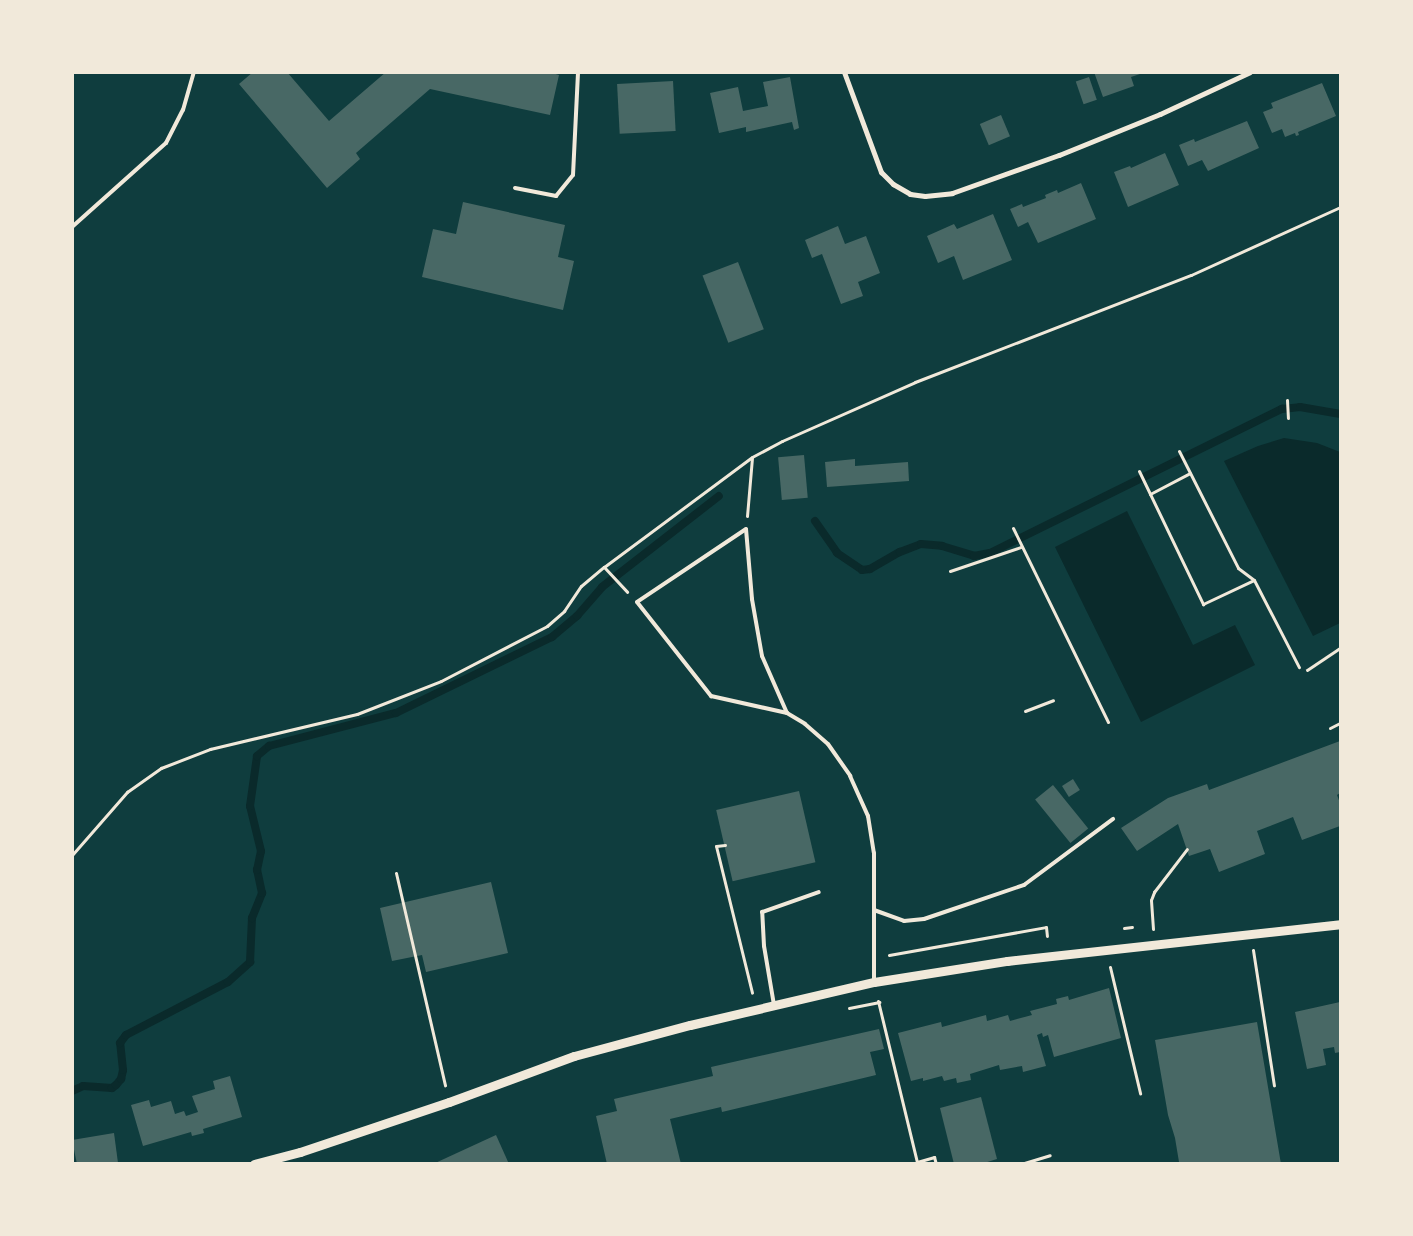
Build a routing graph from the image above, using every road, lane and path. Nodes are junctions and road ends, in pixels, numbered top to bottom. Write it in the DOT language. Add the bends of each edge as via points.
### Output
graph roads {
  1 [pos="194,72"];
  2 [pos="578,72"];
  3 [pos="844,72"];
  4 [pos="1250,72"];
  5 [pos="515,188"];
  6 [pos="1340,207"];
  7 [pos="72,227"];
  8 [pos="1287,400"];
  9 [pos="1288,418"];
  10 [pos="1179,451"];
  11 [pos="752,457"];
  12 [pos="1139,471"];
  13 [pos="1190,474"];
  14 [pos="1150,494"];
  15 [pos="1013,528"];
  16 [pos="746,529"];
  17 [pos="1021,546"];
  18 [pos="604,567"];
  19 [pos="950,571"];
  20 [pos="1254,580"];
  21 [pos="619,584"];
  22 [pos="1340,648"];
  23 [pos="1299,667"];
  24 [pos="1307,670"];
  25 [pos="1052,700"];
  26 [pos="1025,711"];
  27 [pos="787,713"];
  28 [pos="1108,722"];
  29 [pos="1340,723"];
  30 [pos="1330,728"];
  31 [pos="1113,819"];
  32 [pos="725,844"];
  33 [pos="1187,849"];
  34 [pos="72,855"];
  35 [pos="396,873"];
  36 [pos="819,892"];
  37 [pos="874,910"];
  38 [pos="1340,924"];
  39 [pos="1152,925"];
  40 [pos="1250,934"];
  41 [pos="1047,936"];
  42 [pos="1106,950"];
  43 [pos="874,958"];
  44 [pos="874,982"];
  45 [pos="879,1002"];
  46 [pos="774,1005"];
  47 [pos="756,1009"];
  48 [pos="1274,1085"];
  49 [pos="1140,1093"];
  50 [pos="449,1102"];
  51 [pos="1050,1155"];
  52 [pos="254,1164"];
  53 [pos="936,1164"];
  54 [pos="1020,1164"];
  1 -- 7 [label="lane" via="183,110 166,143"];
  2 -- 5 [label="lane" via="573,176 556,196"];
  3 -- 4 [label="street" via="880,172 910,194 925,196 952,193 1050,158 1160,114"];
  6 -- 11 [label="path" via="1191,275 915,382"];
  8 -- 9 [label="path"];
  10 -- 13 [label="path"];
  11 -- 16 [label="path"];
  11 -- 18 [label="path"];
  12 -- 14 [label="path"];
  13 -- 14 [label="path"];
  13 -- 20 [label="path" via="1238,568"];
  14 -- 20 [label="path" via="1203,604"];
  15 -- 17 [label="path"];
  16 -- 27 [label="lane" via="752,600 762,656"];
  16 -- 27 [label="lane" via="637,602 711,696"];
  17 -- 19 [label="path"];
  17 -- 28 [label="path"];
  18 -- 21 [label="path"];
  18 -- 34 [label="path" via="581,586 564,611 547,626 441,680 357,714 210,749 161,768 127,792"];
  20 -- 23 [label="path"];
  22 -- 24 [label="path"];
  25 -- 26 [label="path"];
  27 -- 37 [label="lane" via="828,744 850,776 868,816 874,853"];
  29 -- 30 [label="path"];
  31 -- 37 [label="lane" via="1024,885 924,919 904,921"];
  32 -- 47 [label="path" via="716,846"];
  33 -- 39 [label="path" via="1154,892 1151,900"];
  35 -- 50 [label="path"];
  36 -- 46 [label="lane" via="762,912"];
  37 -- 43 [label="lane"];
  38 -- 40 [label="street"];
  40 -- 42 [label="street"];
  40 -- 48 [label="path"];
  41 -- 43 [label="path" via="1046,927"];
  42 -- 44 [label="street"];
  42 -- 49 [label="path"];
  43 -- 44 [label="lane"];
  44 -- 46 [label="street"];
  45 -- 53 [label="path" via="917,1162 934,1157"];
  46 -- 47 [label="street"];
  47 -- 50 [label="street" via="574,1056"];
  50 -- 52 [label="street" via="300,1152"];
  51 -- 54 [label="path"];
}
